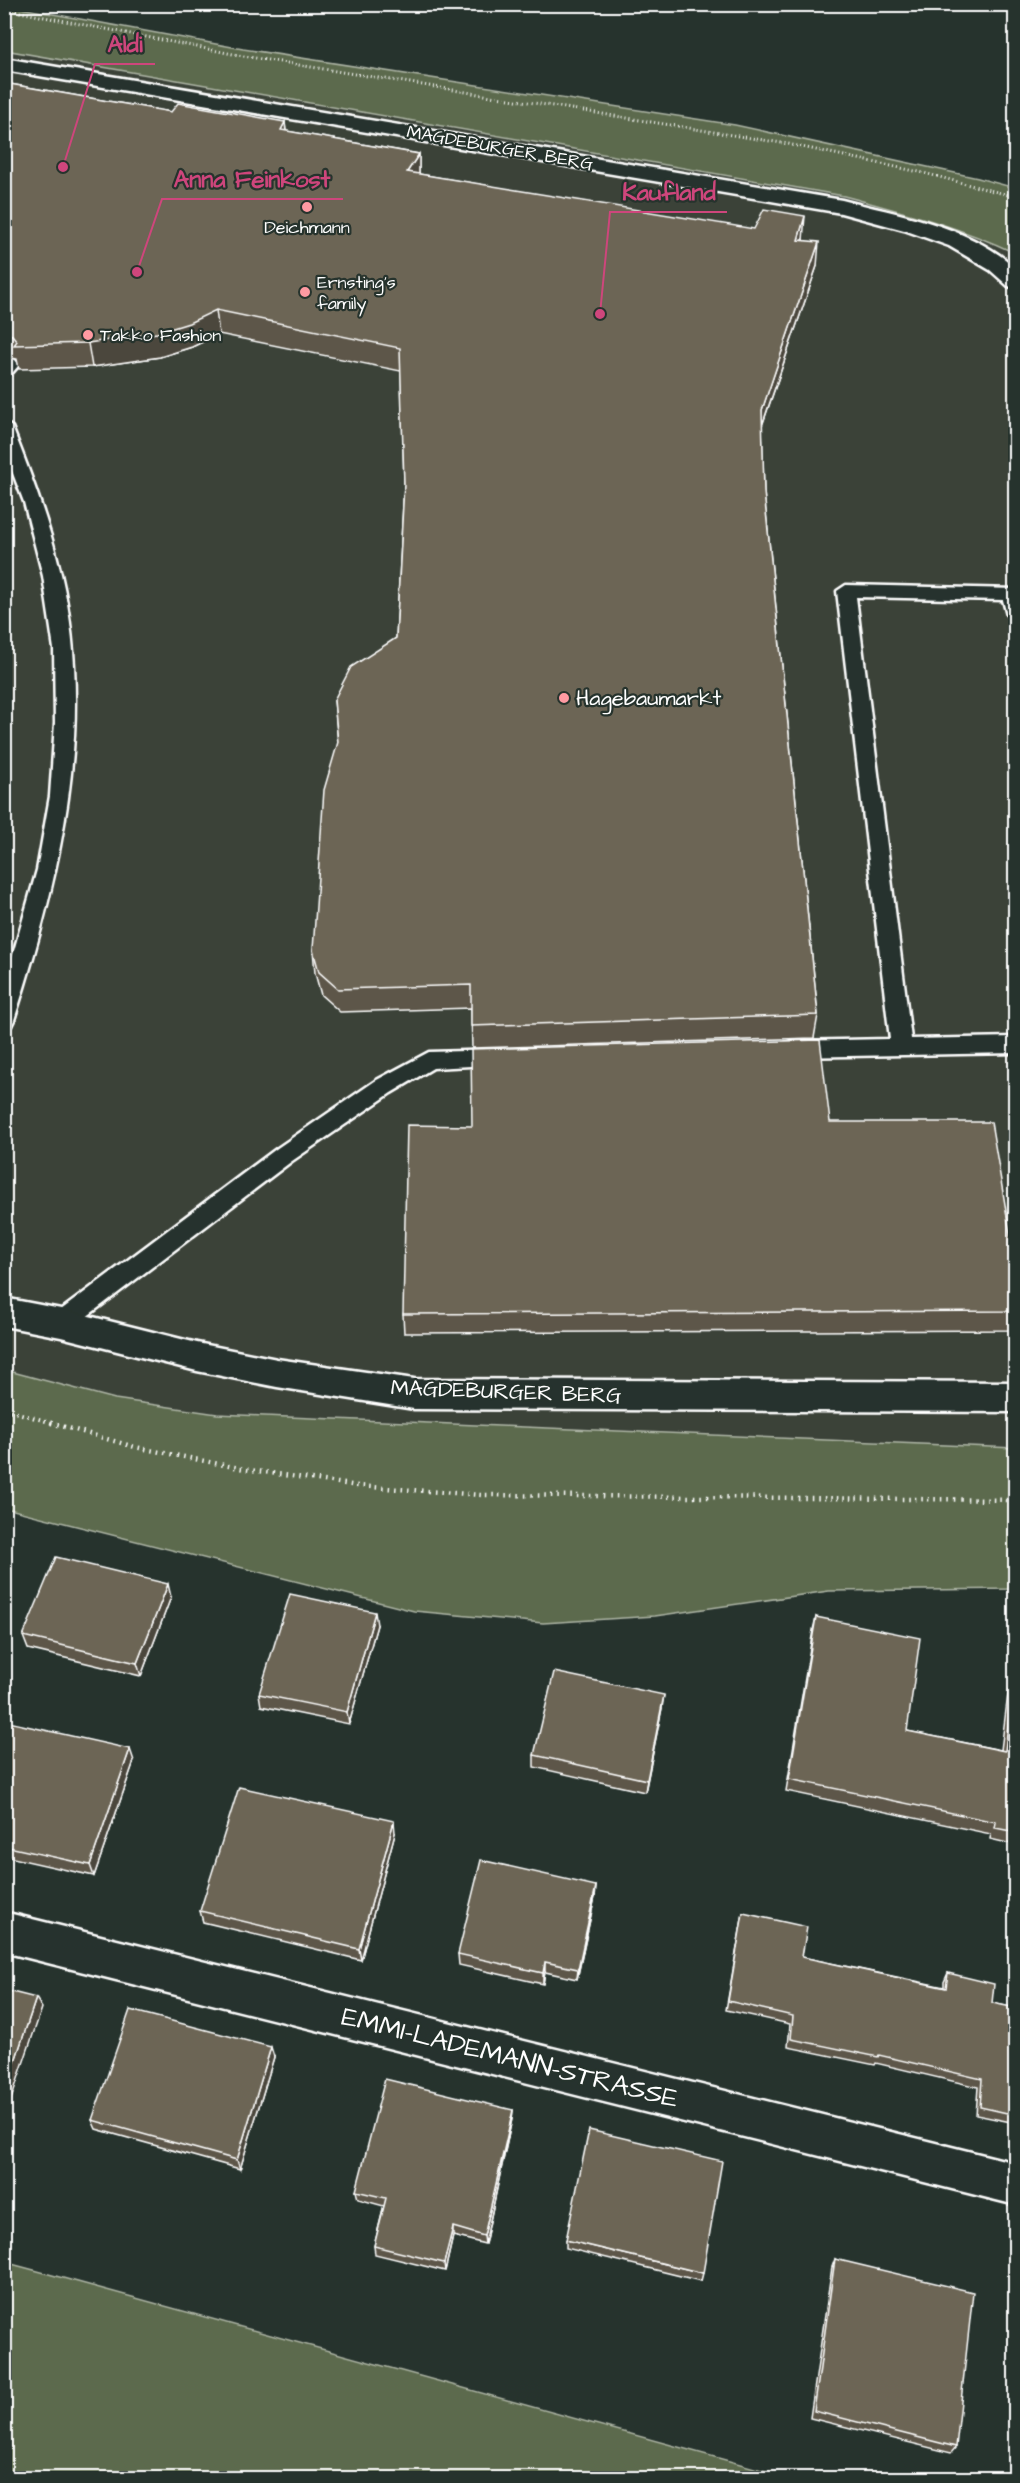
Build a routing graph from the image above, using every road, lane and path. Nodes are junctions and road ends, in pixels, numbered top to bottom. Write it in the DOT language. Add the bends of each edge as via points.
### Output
graph roads {
  1 [pos="4,9"];
  2 [pos="4,64"];
  3 [pos="1016,197"];
  4 [pos="1016,281"];
  5 [pos="4,427"];
  6 [pos="1016,615"];
  7 [pos="8,998"];
  8 [pos="4,1020"];
  9 [pos="1016,1045"];
  10 [pos="901,1046"];
  11 [pos="771,1050"];
  12 [pos="523,1057"];
  13 [pos="4,1312"];
  14 [pos="61,1323"];
  15 [pos="1016,1397"];
  16 [pos="4,1409"];
  17 [pos="1016,1500"];
  18 [pos="4,1932"];
  19 [pos="1016,2184"];
  1 -- 3 [label="path" via="255,58 788,144"];
  2 -- 4 [label="street, MAGDEBURGER BERG" via="842,207 957,239 1001,266"];
  5 -- 7 [label="lane" via="27,477 44,538 59,604 66,673 56,825 38,911"];
  6 -- 10 [label="lane" via="1011,594 846,591"];
  7 -- 8 [label="lane"];
  9 -- 10 [label="lane"];
  10 -- 11 [label="lane"];
  12 -- 14 [label="lane" via="429,1060 351,1107"];
  13 -- 14 [label="street, MAGDEBURGER BERG"];
  14 -- 15 [label="street, MAGDEBURGER BERG" via="219,1362 414,1394"];
  16 -- 17 [label="path" via="135,1447 358,1486 481,1495"];
  18 -- 19 [label="street, EMMI-LADEMANN-STRASSE"];
}
